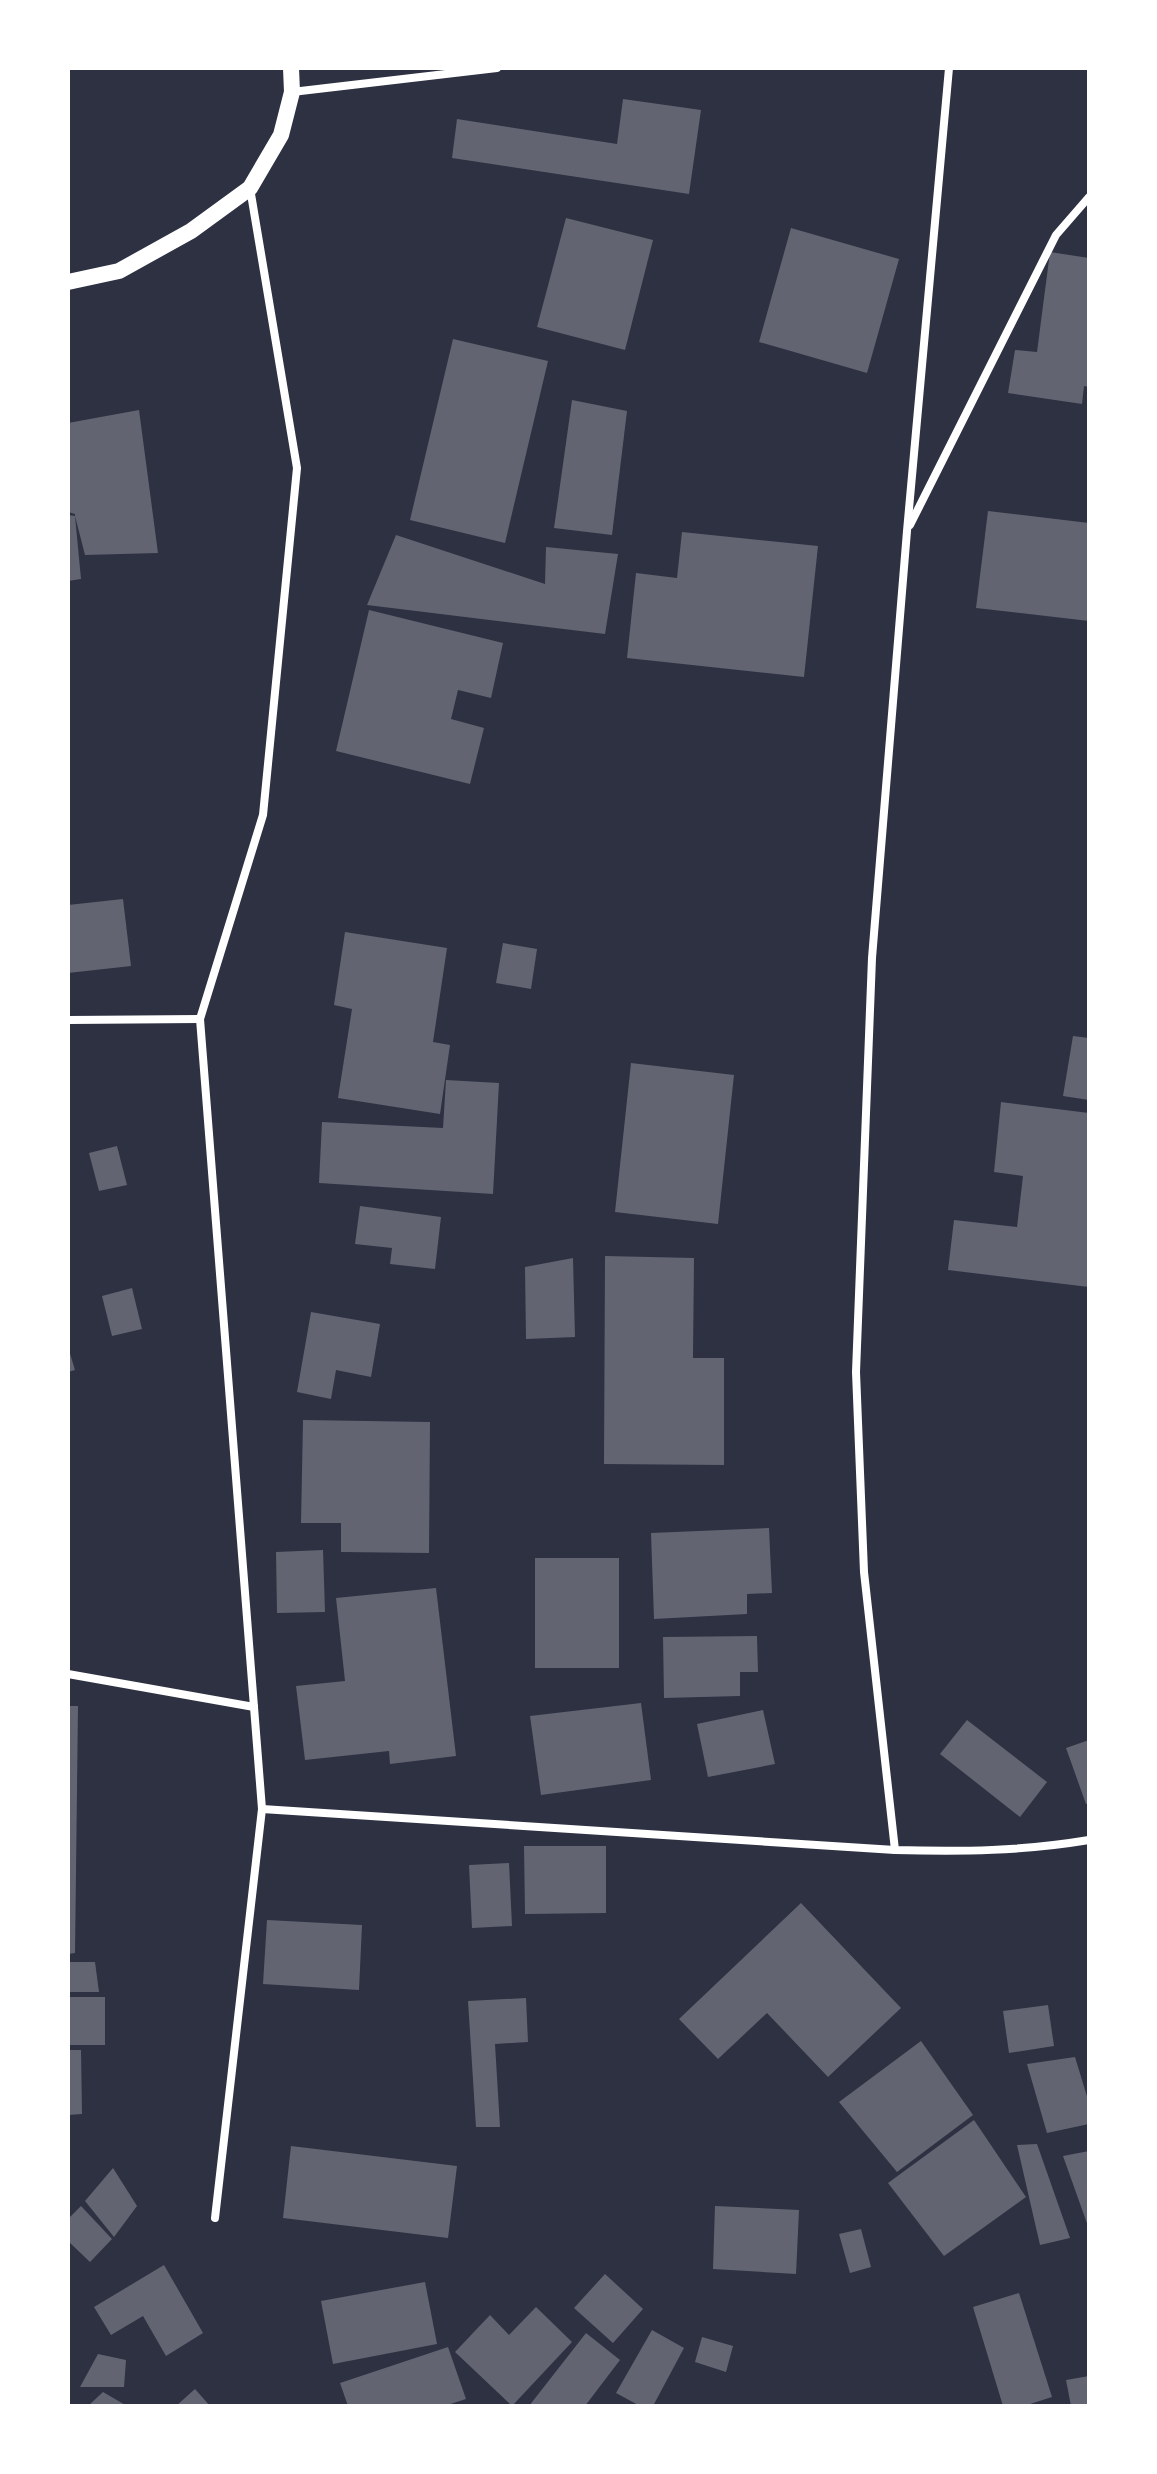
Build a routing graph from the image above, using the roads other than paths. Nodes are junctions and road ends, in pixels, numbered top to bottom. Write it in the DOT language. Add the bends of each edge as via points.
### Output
graph roads {
  1 [pos="291,68"];
  2 [pos="497,68"];
  3 [pos="949,68"];
  4 [pos="292,92"];
  5 [pos="250,188"];
  6 [pos="1089,197"];
  7 [pos="68,282"];
  8 [pos="907,531"];
  9 [pos="200,1019"];
  10 [pos="68,1020"];
  11 [pos="68,1674"];
  12 [pos="254,1707"];
  13 [pos="262,1809"];
  14 [pos="1089,1840"];
  15 [pos="895,1850"];
  16 [pos="215,2218"];
  1 -- 4 [label="main road"];
  2 -- 4 [label="street"];
  3 -- 8 [label="street"];
  4 -- 5 [label="main road" via="281,135"];
  5 -- 7 [label="main road" via="191,231 119,271"];
  5 -- 9 [label="street" via="297,468 263,815"];
  6 -- 8 [label="street" via="1056,235"];
  8 -- 15 [label="street" via="872,958 856,1372 864,1572"];
  9 -- 10 [label="street"];
  9 -- 12 [label="street"];
  11 -- 12 [label="street"];
  12 -- 13 [label="street"];
  13 -- 15 [label="street"];
  13 -- 16 [label="street"];
  14 -- 15 [label="street" via="1036,1849"];
}
